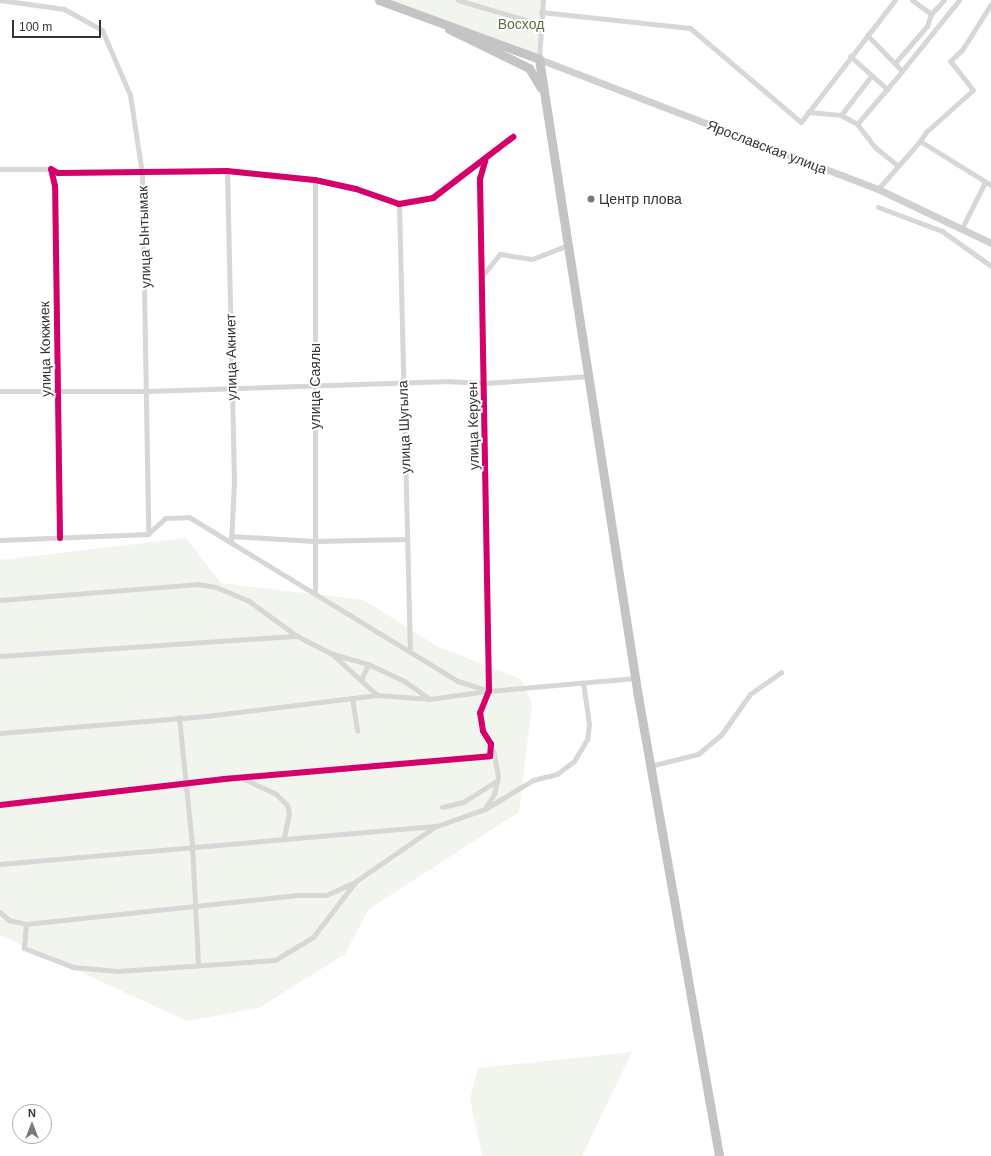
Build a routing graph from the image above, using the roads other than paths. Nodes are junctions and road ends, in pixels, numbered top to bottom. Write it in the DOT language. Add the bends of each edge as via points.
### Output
graph roads {
  1 [pos="0,0"];
  2 [pos="379,0"];
  3 [pos="458,0"];
  4 [pos="543,0"];
  5 [pos="896,0"];
  6 [pos="912,0"];
  7 [pos="944,0"];
  8 [pos="960,0"];
  9 [pos="991,4"];
  10 [pos="541,12"];
  11 [pos="931,14"];
  12 [pos="441,23"];
  13 [pos="539,24"];
  14 [pos="866,34"];
  15 [pos="850,56"];
  16 [pos="538,59"];
  17 [pos="895,63"];
  18 [pos="902,71"];
  19 [pos="871,76"];
  20 [pos="888,89"];
  21 [pos="546,98"];
  22 [pos="808,112"];
  23 [pos="841,115"];
  24 [pos="857,124"];
  25 [pos="513,137"];
  26 [pos="920,141"];
  27 [pos="485,161"];
  28 [pos="898,166"];
  29 [pos="0,169"];
  30 [pos="51,169"];
  31 [pos="226,171"];
  32 [pos="142,173"];
  33 [pos="315,180"];
  34 [pos="985,182"];
  35 [pos="991,185"];
  36 [pos="878,189"];
  37 [pos="399,204"];
  38 [pos="878,207"];
  39 [pos="962,228"];
  40 [pos="991,243"];
  41 [pos="570,245"];
  42 [pos="991,266"];
  43 [pos="482,277"];
  44 [pos="590,376"];
  45 [pos="403,382"];
  46 [pos="484,383"];
  47 [pos="315,384"];
  48 [pos="231,387"];
  49 [pos="0,390"];
  50 [pos="58,390"];
  51 [pos="148,391"];
  52 [pos="148,534"];
  53 [pos="232,536"];
  54 [pos="60,538"];
  55 [pos="407,539"];
  56 [pos="0,540"];
  57 [pos="314,541"];
  58 [pos="231,543"];
  59 [pos="315,592"];
  60 [pos="0,600"];
  61 [pos="297,636"];
  62 [pos="410,649"];
  63 [pos="332,654"];
  64 [pos="0,656"];
  65 [pos="368,664"];
  66 [pos="781,672"];
  67 [pos="635,678"];
  68 [pos="361,680"];
  69 [pos="583,682"];
  70 [pos="489,691"];
  71 [pos="377,695"];
  72 [pos="352,698"];
  73 [pos="430,699"];
  74 [pos="179,718"];
  75 [pos="357,732"];
  76 [pos="0,733"];
  77 [pos="492,748"];
  78 [pos="650,766"];
  79 [pos="243,778"];
  80 [pos="496,781"];
  81 [pos="187,785"];
  82 [pos="0,805"];
  83 [pos="442,807"];
  84 [pos="485,808"];
  85 [pos="437,826"];
  86 [pos="284,838"];
  87 [pos="192,845"];
  88 [pos="0,864"];
  89 [pos="354,883"];
  90 [pos="196,907"];
  91 [pos="0,912"];
  92 [pos="26,924"];
  93 [pos="198,963"];
  94 [pos="719,1156"];
  1 -- 32 [label="street, улица Ынтымак" via="64,9 102,30 130,95"];
  2 -- 12 [label="highway"];
  3 -- 13 [label="street"];
  4 -- 10 [label="street"];
  5 -- 14 [label="street"];
  6 -- 11 [label="street"];
  7 -- 11 [label="street"];
  8 -- 18 [label="street"];
  9 -- 26 [label="street" via="962,50 950,61 973,90 926,132"];
  10 -- 13 [label="street"];
  10 -- 22 [label="street" via="690,28 801,122"];
  11 -- 17 [label="street" via="927,26"];
  12 -- 16 [label="highway"];
  12 -- 21 [label="highway" via="459,37 528,68"];
  13 -- 16 [label="street"];
  14 -- 15 [label="street"];
  14 -- 17 [label="street"];
  15 -- 19 [label="street"];
  15 -- 22 [label="street"];
  16 -- 21 [label="highway"];
  16 -- 36 [label="main road, Ярославская улица"];
  17 -- 18 [label="street"];
  18 -- 20 [label="street"];
  19 -- 20 [label="street"];
  19 -- 23 [label="street"];
  20 -- 24 [label="street"];
  21 -- 41 [label="highway"];
  22 -- 23 [label="street"];
  23 -- 24 [label="street"];
  24 -- 28 [label="street" via="876,148"];
  25 -- 27 [label="street"];
  26 -- 28 [label="street"];
  26 -- 34 [label="street"];
  27 -- 37 [label="street" via="433,198"];
  27 -- 43 [label="street, улица Керуен" via="480,179"];
  28 -- 36 [label="street"];
  29 -- 30 [label="street"];
  30 -- 32 [label="street" via="58,173"];
  30 -- 50 [label="street, улица Кокжиек" via="56,186"];
  31 -- 32 [label="street"];
  31 -- 33 [label="street"];
  31 -- 48 [label="street, улица Акниет"];
  32 -- 51 [label="street, улица Ынтымак"];
  33 -- 37 [label="street"];
  33 -- 47 [label="street, улица Саялы"];
  34 -- 35 [label="street"];
  34 -- 39 [label="street"];
  36 -- 39 [label="main road, Ярославская улица"];
  37 -- 45 [label="street, улица Шугыла"];
  38 -- 42 [label="street" via="942,231"];
  39 -- 40 [label="main road, Ярославская улица"];
  41 -- 43 [label="street" via="532,259 500,254"];
  41 -- 44 [label="highway"];
  43 -- 46 [label="street, улица Керуен"];
  44 -- 46 [label="street"];
  44 -- 67 [label="highway"];
  45 -- 46 [label="street"];
  45 -- 47 [label="street"];
  45 -- 55 [label="street, улица Шугыла"];
  46 -- 70 [label="street, улица Керуен"];
  47 -- 48 [label="street"];
  47 -- 57 [label="street, улица Саялы"];
  48 -- 51 [label="street"];
  48 -- 53 [label="street, улица Акниет"];
  49 -- 50 [label="street"];
  50 -- 51 [label="street"];
  50 -- 54 [label="street, улица Кокжиек"];
  51 -- 52 [label="street, улица Ынтымак"];
  52 -- 54 [label="street"];
  52 -- 58 [label="street" via="165,518 188,517"];
  53 -- 57 [label="street"];
  53 -- 58 [label="street, улица Акниет"];
  54 -- 56 [label="street"];
  55 -- 57 [label="street"];
  55 -- 62 [label="street, улица Шугыла"];
  57 -- 59 [label="street, улица Саялы"];
  58 -- 59 [label="street"];
  59 -- 62 [label="street"];
  60 -- 61 [label="street" via="197,584 216,587 249,600"];
  61 -- 63 [label="street"];
  61 -- 64 [label="street"];
  62 -- 70 [label="street" via="458,681"];
  63 -- 65 [label="street"];
  63 -- 68 [label="street"];
  65 -- 68 [label="street"];
  65 -- 73 [label="street" via="404,681"];
  66 -- 78 [label="street" via="750,694 721,735 698,754"];
  67 -- 69 [label="street"];
  67 -- 78 [label="highway"];
  68 -- 71 [label="street"];
  69 -- 70 [label="street"];
  69 -- 84 [label="street" via="589,724 587,739 574,761 557,774 533,780"];
  70 -- 73 [label="street"];
  70 -- 77 [label="street" via="481,706 480,723"];
  71 -- 72 [label="street"];
  71 -- 73 [label="street"];
  72 -- 74 [label="street"];
  72 -- 75 [label="street"];
  74 -- 76 [label="street"];
  74 -- 81 [label="street"];
  77 -- 79 [label="street" via="486,759"];
  77 -- 80 [label="street" via="499,770"];
  78 -- 94 [label="highway"];
  79 -- 81 [label="street"];
  79 -- 86 [label="street" via="276,794 287,805 289,813"];
  80 -- 83 [label="street" via="463,802"];
  80 -- 84 [label="street" via="494,794"];
  81 -- 82 [label="street"];
  81 -- 87 [label="street"];
  84 -- 85 [label="street"];
  85 -- 86 [label="street"];
  85 -- 89 [label="street"];
  86 -- 87 [label="street"];
  87 -- 88 [label="street"];
  87 -- 90 [label="street"];
  89 -- 90 [label="street" via="326,895 296,895"];
  89 -- 93 [label="street" via="313,937 284,957"];
  90 -- 92 [label="street"];
  90 -- 93 [label="street"];
  91 -- 92 [label="street" via="9,920"];
  92 -- 93 [label="street" via="24,948 63,965 118,971"];
}
